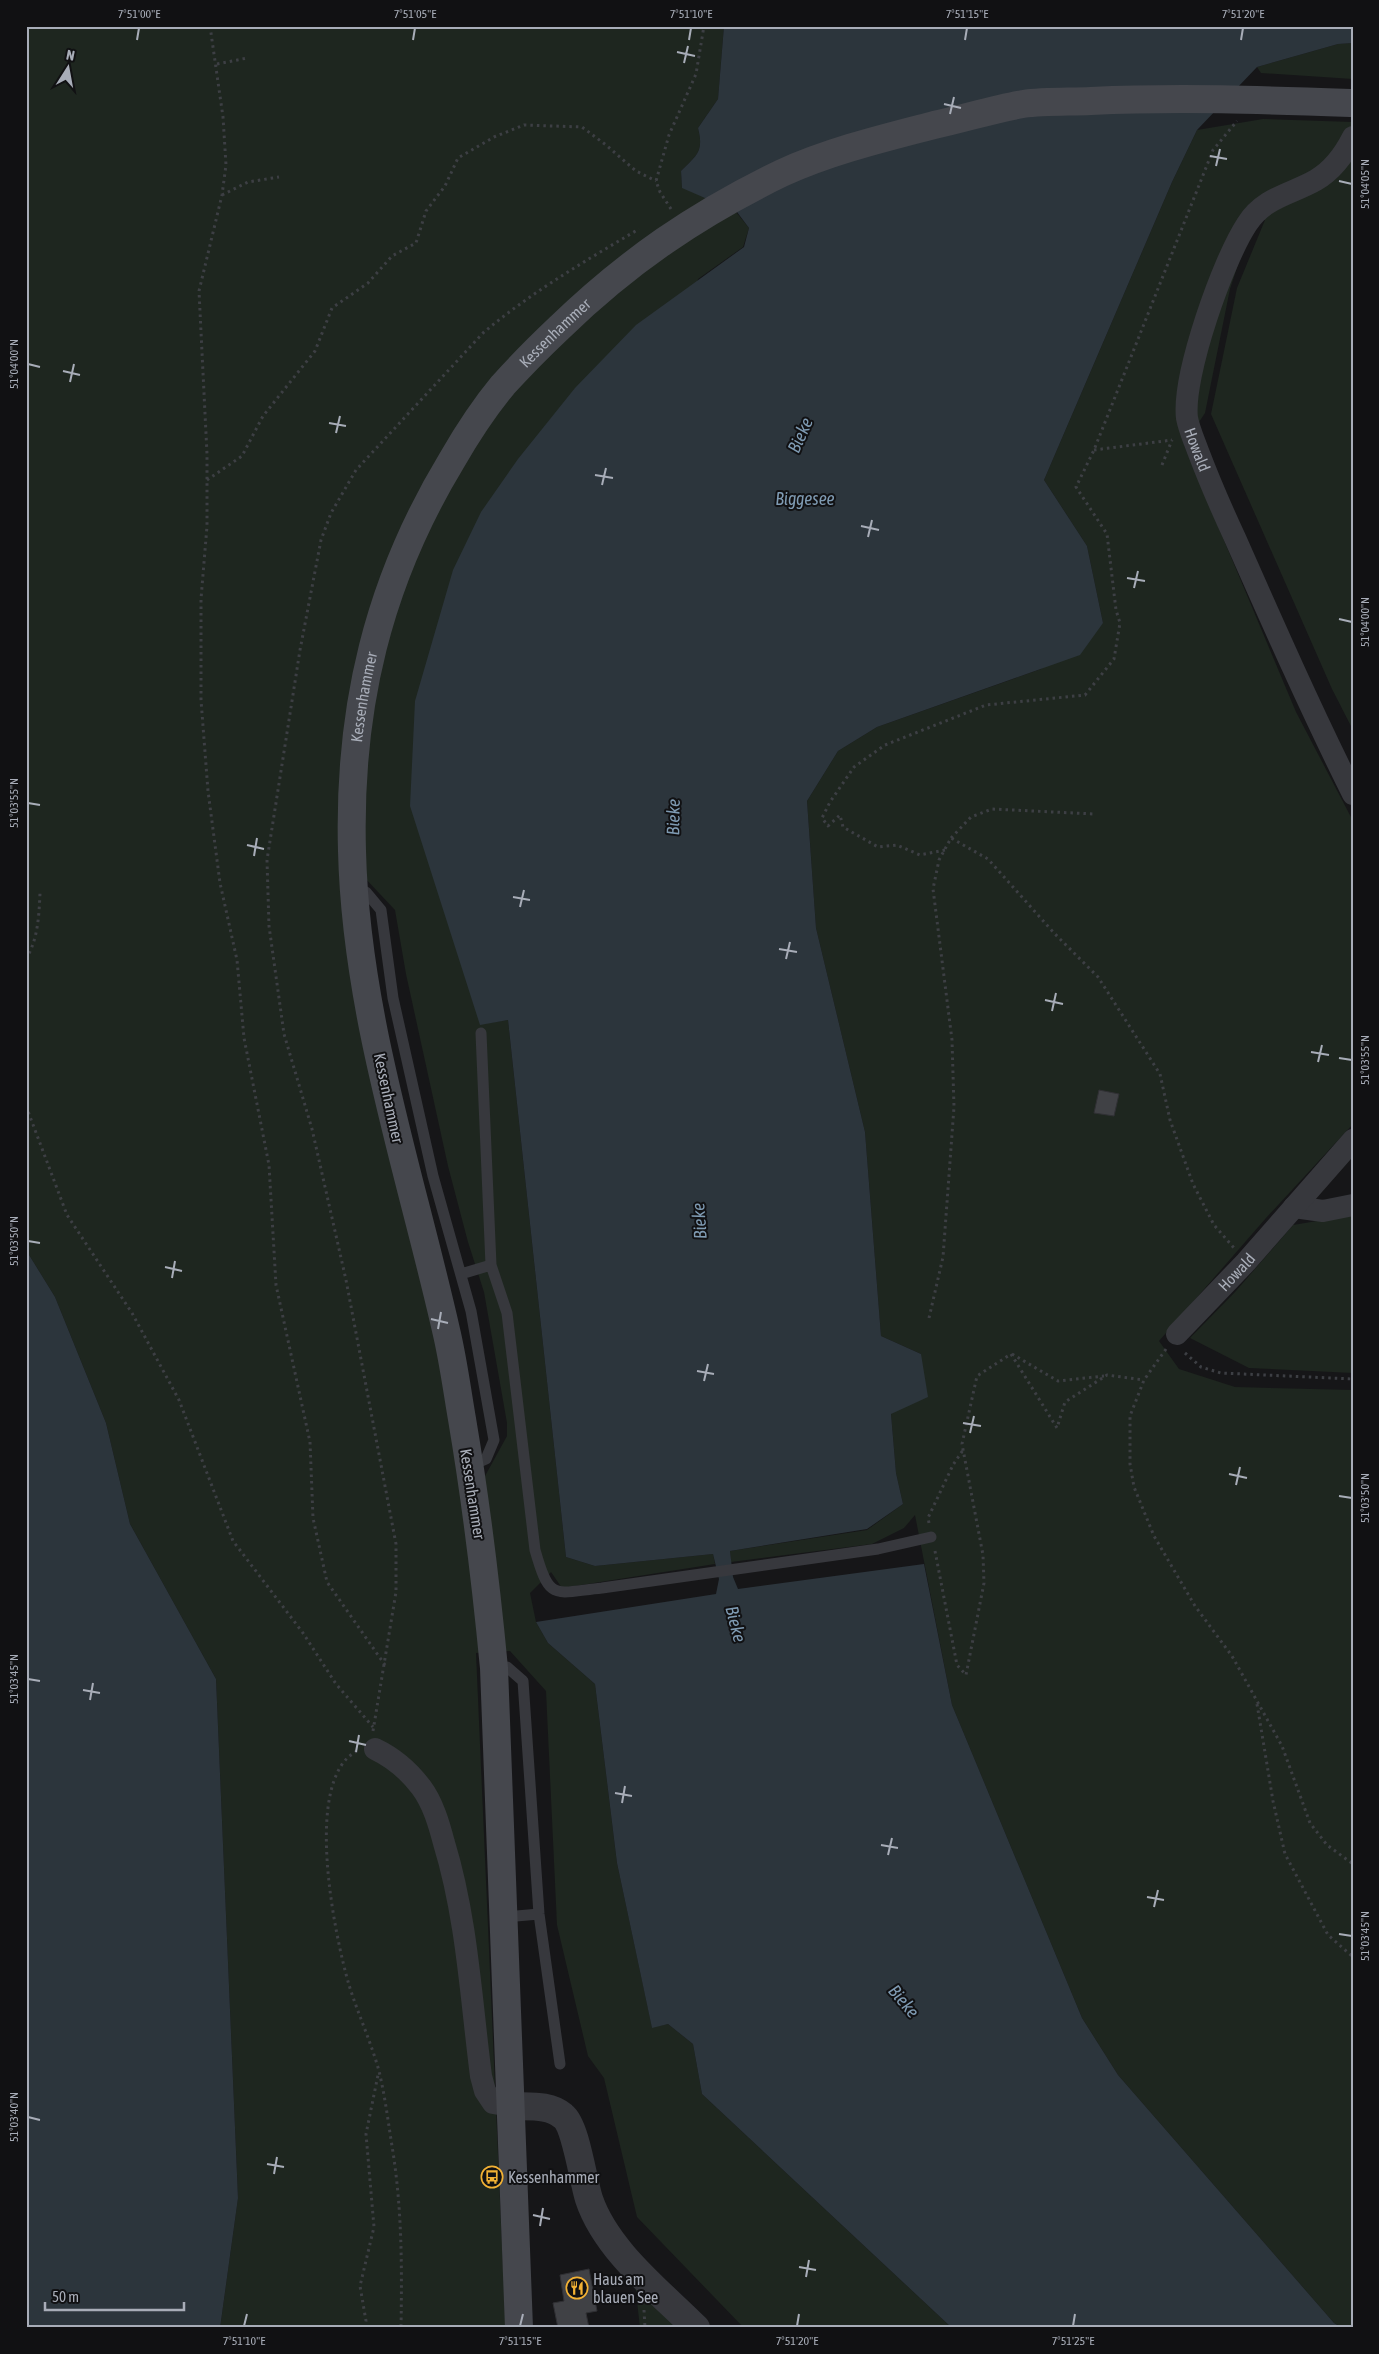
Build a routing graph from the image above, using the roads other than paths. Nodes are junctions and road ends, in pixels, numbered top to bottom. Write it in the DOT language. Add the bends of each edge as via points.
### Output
graph roads {
  1 [pos="1353,103"];
  2 [pos="1353,137"];
  3 [pos="1353,794"];
  4 [pos="355,889"];
  5 [pos="481,1033"];
  6 [pos="1353,1140"];
  7 [pos="1353,1205"];
  8 [pos="1294,1207"];
  9 [pos="491,1265"];
  10 [pos="461,1274"];
  11 [pos="1177,1334"];
  12 [pos="470,1466"];
  13 [pos="931,1536"];
  14 [pos="494,1668"];
  15 [pos="374,1738"];
  16 [pos="539,1914"];
  17 [pos="504,1917"];
  18 [pos="560,2064"];
  19 [pos="511,2106"];
  20 [pos="519,2328"];
  21 [pos="696,2328"];
  1 -- 4 [label="main road, Kessenhammer" via="1175,97 1022,104 882,138 787,171 707,213 650,249 601,287 502,386 471,428 435,487 406,545 373,646 360,703 353,756"];
  2 -- 3 [label="street, Howald" via="1332,169 1262,206 1247,222 1200,341 1187,409 1190,430 1220,505"];
  4 -- 10 [label="lane" via="366,892 381,910 393,998 433,1176"];
  4 -- 12 [label="main road, Kessenhammer" via="361,968 395,1129 448,1335"];
  5 -- 9 [label="lane"];
  6 -- 8 [label="street, Howald"];
  7 -- 8 [label="street" via="1323,1210"];
  8 -- 11 [label="street, Howald"];
  9 -- 10 [label="lane"];
  9 -- 13 [label="lane" via="507,1313 536,1550 544,1580 559,1592 878,1549"];
  10 -- 12 [label="lane" via="494,1440 486,1459"];
  12 -- 14 [label="main road, Kessenhammer"];
  14 -- 16 [label="lane" via="507,1667 522,1681"];
  14 -- 17 [label="main road, Kessenhammer"];
  15 -- 19 [label="street" via="422,1788 437,1818 453,1872 462,1920 480,2076 492,2103"];
  16 -- 17 [label="lane"];
  16 -- 18 [label="lane"];
  17 -- 19 [label="main road, Kessenhammer"];
  19 -- 20 [label="main road, Kessenhammer"];
  19 -- 21 [label="street" via="552,2108 565,2117 589,2200 613,2244"];
}
